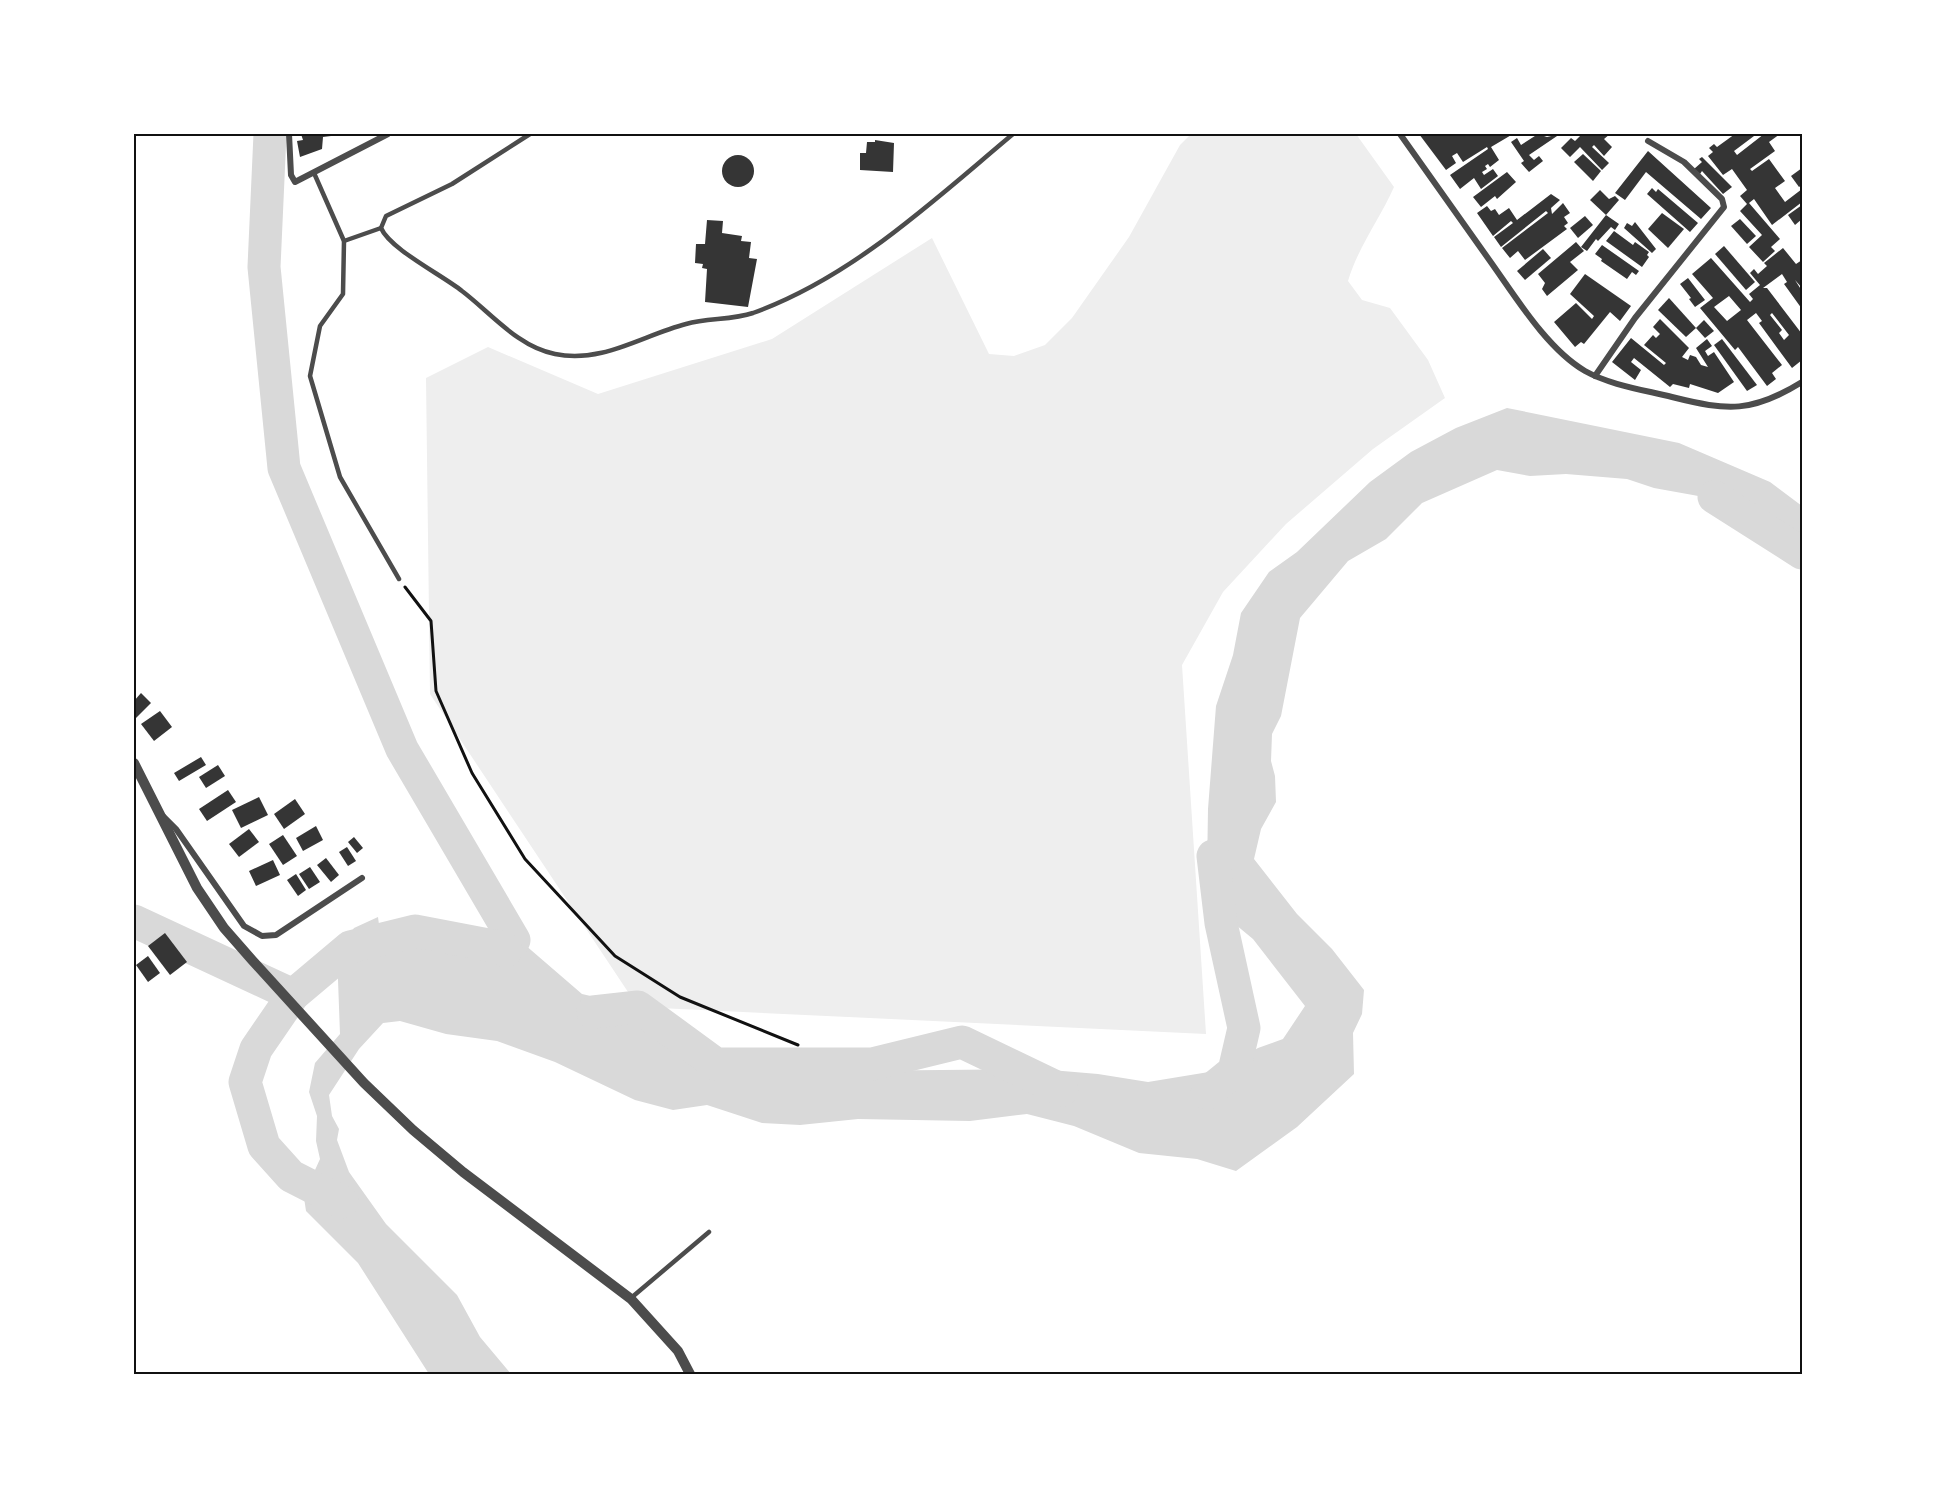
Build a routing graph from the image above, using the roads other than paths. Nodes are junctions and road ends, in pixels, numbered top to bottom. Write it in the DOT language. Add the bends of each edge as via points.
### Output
graph roads {
  1 [pos="289,134"];
  2 [pos="388,134"];
  3 [pos="530,134"];
  4 [pos="1013,134"];
  5 [pos="1400,134"];
  6 [pos="1648,141"];
  7 [pos="314,173"];
  8 [pos="381,228"];
  9 [pos="344,241"];
  10 [pos="1595,376"];
  11 [pos="1803,382"];
  12 [pos="399,579"];
  13 [pos="134,763"];
  14 [pos="158,811"];
  15 [pos="362,878"];
  16 [pos="709,1232"];
  17 [pos="631,1299"];
  18 [pos="690,1374"];
  1 -- 7 [label="street" via="291,175 296,182"];
  2 -- 7 [label="street"];
  3 -- 8 [label="lane" via="453,184 386,216"];
  4 -- 8 [label="lane" via="843,269 750,314 686,324 610,351 575,356 535,347 446,278 391,243"];
  5 -- 10 [label="street" via="1540,328 1571,362"];
  6 -- 10 [label="street" via="1684,162 1722,199 1724,207 1635,318"];
  7 -- 9 [label="lane"];
  8 -- 9 [label="lane"];
  9 -- 12 [label="lane" via="343,294 320,326 310,376 340,477"];
  10 -- 11 [label="street" via="1705,406 1738,408 1763,402"];
  13 -- 14 [label="street"];
  14 -- 15 [label="street" via="176,829 244,926 262,936 276,935"];
  14 -- 17 [label="street" via="197,888 224,928 364,1083 463,1173"];
  16 -- 17 [label="lane"];
  17 -- 18 [label="street" via="678,1351"];
}
